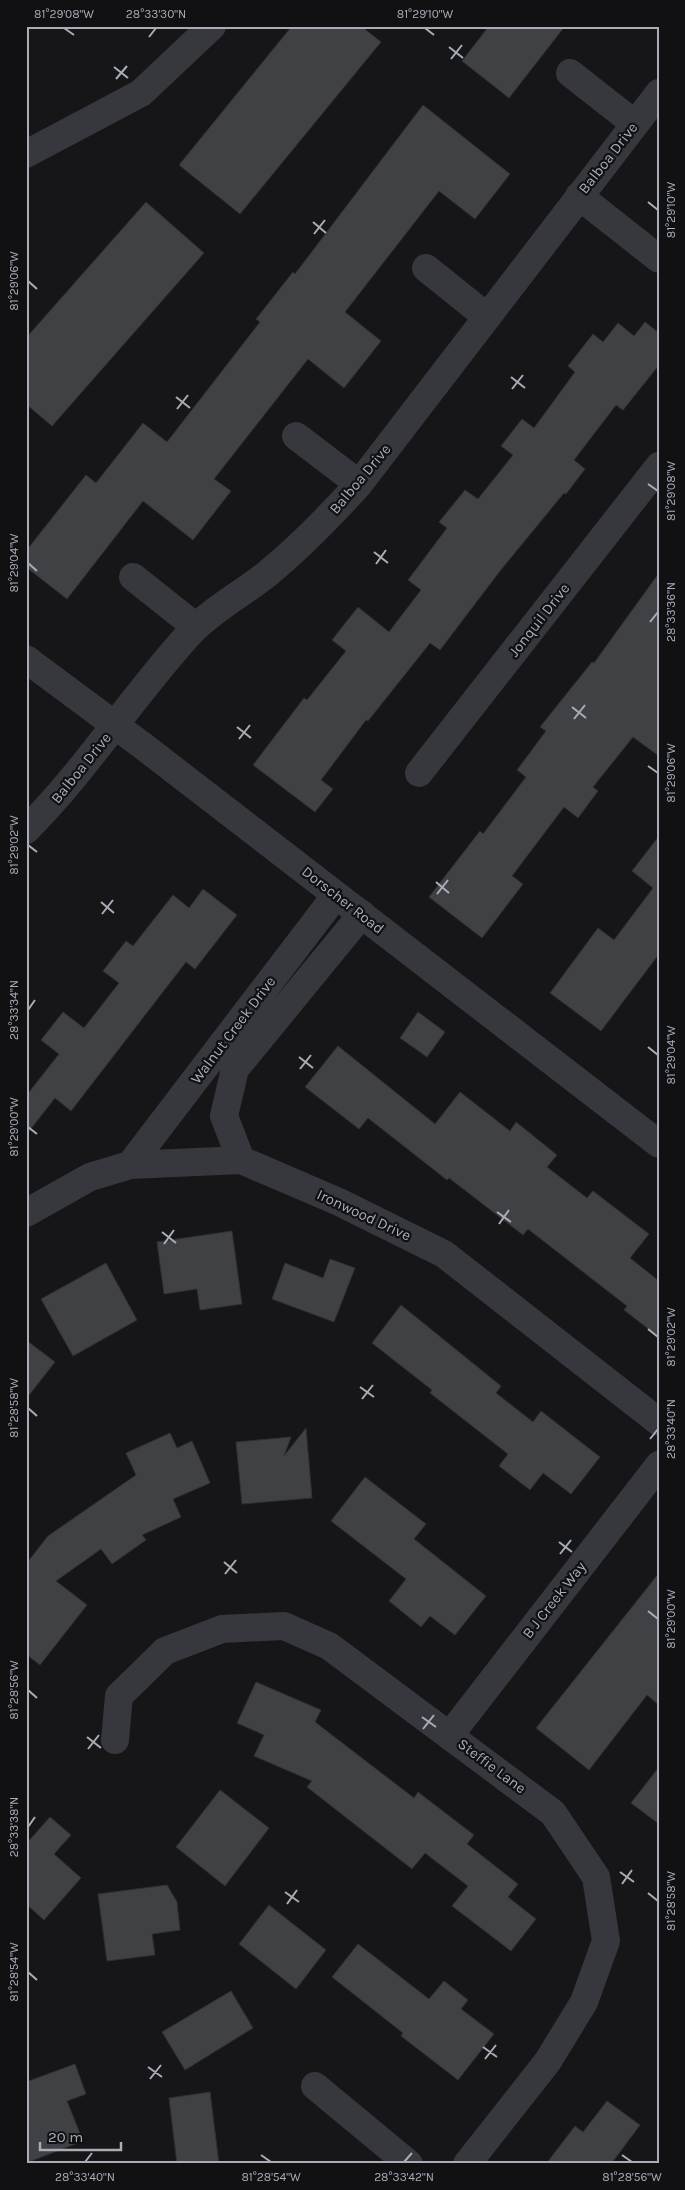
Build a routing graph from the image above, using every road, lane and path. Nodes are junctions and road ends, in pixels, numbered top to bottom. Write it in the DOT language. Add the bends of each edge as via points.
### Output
graph roads {
  1 [pos="212,26"];
  2 [pos="570,73"];
  3 [pos="659,93"];
  4 [pos="635,124"];
  5 [pos="26,154"];
  6 [pos="579,196"];
  7 [pos="659,259"];
  8 [pos="426,268"];
  9 [pos="487,317"];
  10 [pos="296,436"];
  11 [pos="659,466"];
  12 [pos="359,484"];
  13 [pos="133,577"];
  14 [pos="196,627"];
  15 [pos="26,659"];
  16 [pos="116,726"];
  17 [pos="419,773"];
  18 [pos="26,830"];
  19 [pos="336,895"];
  20 [pos="362,914"];
  21 [pos="659,1144"];
  22 [pos="241,1160"];
  23 [pos="130,1165"];
  24 [pos="26,1213"];
  25 [pos="659,1422"];
  26 [pos="659,1465"];
  27 [pos="450,1735"];
  28 [pos="115,1740"];
  29 [pos="315,2086"];
  30 [pos="409,2164"];
  31 [pos="468,2164"];
  1 -- 5 [label="street" via="141,93"];
  2 -- 4 [label="street"];
  3 -- 4 [label="street, Balboa Drive"];
  4 -- 6 [label="street, Balboa Drive"];
  6 -- 7 [label="street"];
  6 -- 9 [label="street, Balboa Drive"];
  8 -- 9 [label="street"];
  9 -- 12 [label="street, Balboa Drive"];
  10 -- 12 [label="street"];
  11 -- 17 [label="street, Jonquil Drive"];
  12 -- 14 [label="street, Balboa Drive" via="318,529 266,575"];
  13 -- 14 [label="street"];
  14 -- 16 [label="street, Balboa Drive"];
  15 -- 16 [label="street, Dorscher Road"];
  16 -- 18 [label="street, Balboa Drive" via="52,804"];
  16 -- 19 [label="street, Dorscher Road"];
  19 -- 20 [label="street, Dorscher Road"];
  19 -- 23 [label="street, Walnut Creek Drive"];
  20 -- 21 [label="street, Dorscher Road"];
  20 -- 22 [label="street, Walnut Creek Drive" via="235,1068 224,1116"];
  22 -- 23 [label="street, Ironwood Drive"];
  22 -- 25 [label="street, Ironwood Drive" via="339,1202 444,1254"];
  23 -- 24 [label="street, Ironwood Drive" via="90,1177"];
  26 -- 27 [label="street, B J Creek Way"];
  27 -- 28 [label="street, Steffie Lane" via="329,1646 284,1626 222,1629 165,1651 120,1696"];
  27 -- 31 [label="street, Steffie Lane" via="553,1813 596,1877 606,1941 584,2002 548,2061"];
  29 -- 30 [label="street"];
}
